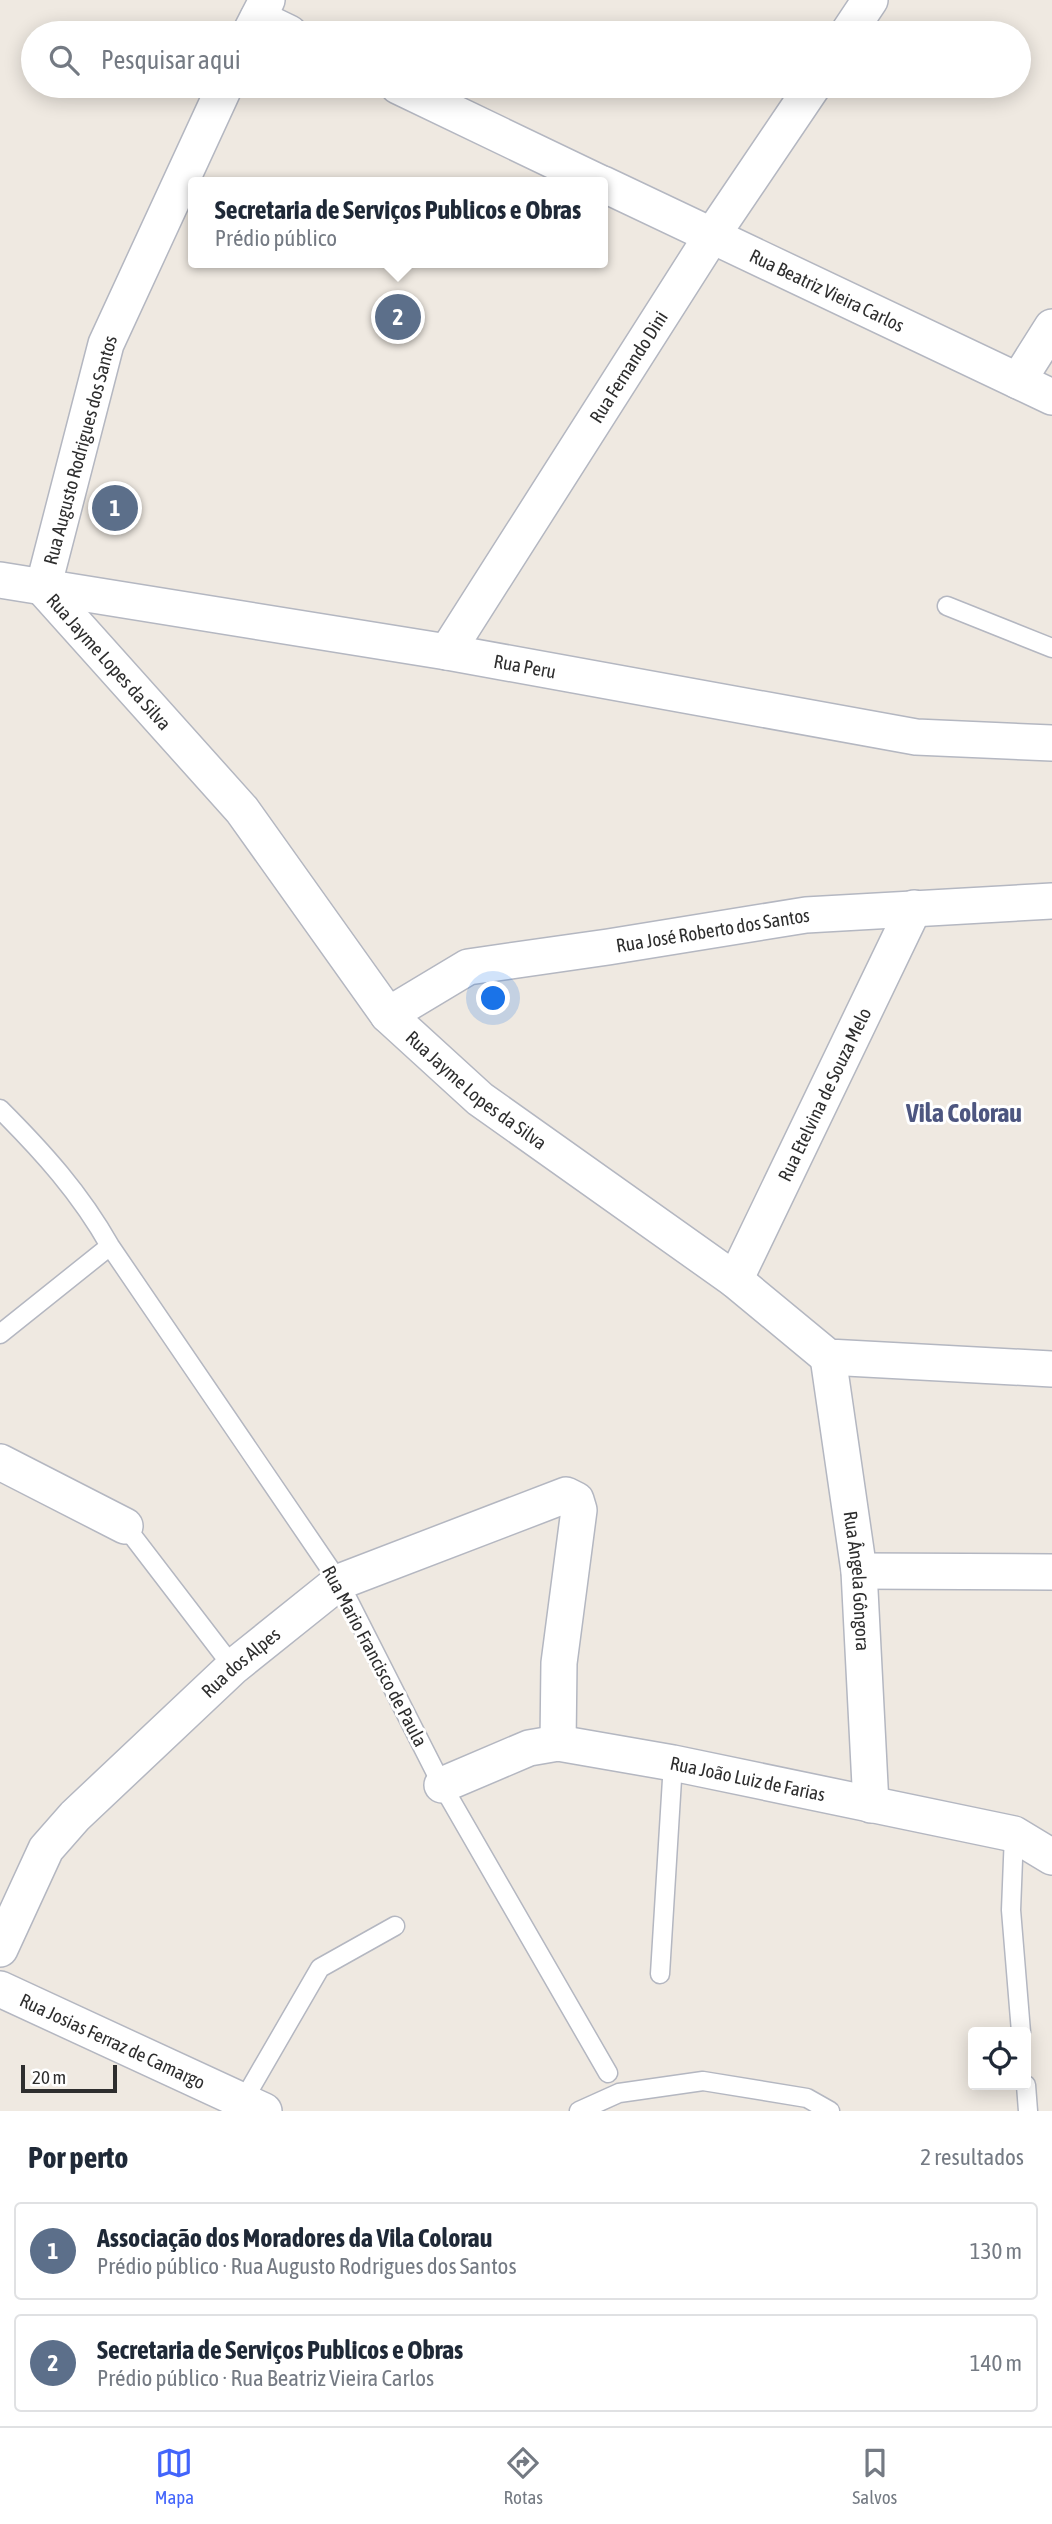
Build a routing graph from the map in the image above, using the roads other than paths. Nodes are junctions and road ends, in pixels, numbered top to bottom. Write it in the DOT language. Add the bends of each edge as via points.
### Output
graph roads {
  1 [pos="870,0"];
  2 [pos="856,21"];
  3 [pos="219,98"];
  4 [pos="423,98"];
  5 [pos="805,98"];
  6 [pos="588,177"];
  7 [pos="608,187"];
  8 [pos="711,237"];
  9 [pos="1052,327"];
  10 [pos="1018,381"];
  11 [pos="1052,397"];
  12 [pos="0,580"];
  13 [pos="43,587"];
  14 [pos="947,606"];
  15 [pos="1052,648"];
  16 [pos="447,652"];
  17 [pos="1052,743"];
  18 [pos="1052,901"];
  19 [pos="914,908"];
  20 [pos="388,1015"];
  21 [pos="0,1109"];
  22 [pos="110,1247"];
  23 [pos="735,1280"];
  24 [pos="0,1334"];
  25 [pos="828,1357"];
  26 [pos="1052,1369"];
  27 [pos="0,1462"];
  28 [pos="125,1526"];
  29 [pos="859,1571"];
  30 [pos="1052,1572"];
  31 [pos="339,1582"];
  32 [pos="233,1667"];
  33 [pos="558,1743"];
  34 [pos="673,1762"];
  35 [pos="442,1785"];
  36 [pos="871,1805"];
  37 [pos="1014,1835"];
  38 [pos="1052,1857"];
  39 [pos="395,1926"];
  40 [pos="0,1949"];
  41 [pos="660,1974"];
  42 [pos="0,1989"];
  43 [pos="1021,2027"];
  44 [pos="608,2073"];
  45 [pos="1026,2090"];
  46 [pos="254,2106"];
  47 [pos="579,2111"];
  48 [pos="830,2111"];
  49 [pos="1028,2111"];
  1 -- 2 [label="street"];
  3 -- 13 [label="street, Rua Augusto Rodrigues dos Santos" via="106,344"];
  4 -- 6 [label="street, Rua Beatriz Vieira Carlos"];
  5 -- 8 [label="street, Rua Fernando Dini"];
  7 -- 8 [label="street, Rua Beatriz Vieira Carlos"];
  8 -- 10 [label="street, Rua Beatriz Vieira Carlos"];
  8 -- 16 [label="street, Rua Fernando Dini"];
  9 -- 10 [label="street"];
  10 -- 11 [label="street, Rua Beatriz Vieira Carlos"];
  12 -- 13 [label="street, Rua Peru"];
  13 -- 16 [label="street, Rua Peru"];
  13 -- 20 [label="street, Rua Jayme Lopes da Silva" via="242,810"];
  14 -- 15 [label="lane"];
  16 -- 17 [label="street, Rua Peru" via="916,737"];
  18 -- 19 [label="street, Rua José Roberto dos Santos"];
  19 -- 20 [label="street, Rua José Roberto dos Santos" via="806,915 468,967"];
  19 -- 23 [label="street, Rua Etelvina de Souza Melo"];
  20 -- 23 [label="street, Rua Jayme Lopes da Silva" via="480,1099"];
  21 -- 22 [label="lane, Rua Mario Francisco de Paula" via="45,1153 92,1214"];
  22 -- 24 [label="lane"];
  22 -- 31 [label="lane, Rua Mario Francisco de Paula"];
  23 -- 25 [label="street, Rua Jayme Lopes da Silva"];
  25 -- 26 [label="street"];
  25 -- 29 [label="street, Rua Ângela Gôngora"];
  27 -- 28 [label="street"];
  28 -- 32 [label="lane"];
  29 -- 30 [label="street"];
  29 -- 36 [label="street, Rua Ângela Gôngora"];
  31 -- 32 [label="street, Rua dos Alpes"];
  31 -- 33 [label="street, Rua dos Alpes" via="566,1495 576,1500 576,1546 559,1663"];
  31 -- 35 [label="lane, Rua Mario Francisco de Paula"];
  32 -- 40 [label="street, Rua dos Alpes" via="46,1849"];
  33 -- 34 [label="street, Rua João Luiz de Farias"];
  33 -- 35 [label="street, Rua João Luiz de Farias" via="529,1748"];
  34 -- 36 [label="street, Rua João Luiz de Farias"];
  34 -- 41 [label="lane"];
  35 -- 44 [label="lane, Rua Mario Francisco de Paula"];
  36 -- 37 [label="street, Rua João Luiz de Farias"];
  37 -- 38 [label="street, Rua João Luiz de Farias"];
  37 -- 43 [label="lane" via="1011,1910"];
  39 -- 46 [label="lane" via="320,1968"];
  42 -- 46 [label="street, Rua Josias Ferraz de Camargo"];
  45 -- 49 [label="lane"];
  47 -- 48 [label="lane" via="619,2093 704,2081 807,2098"];
}
